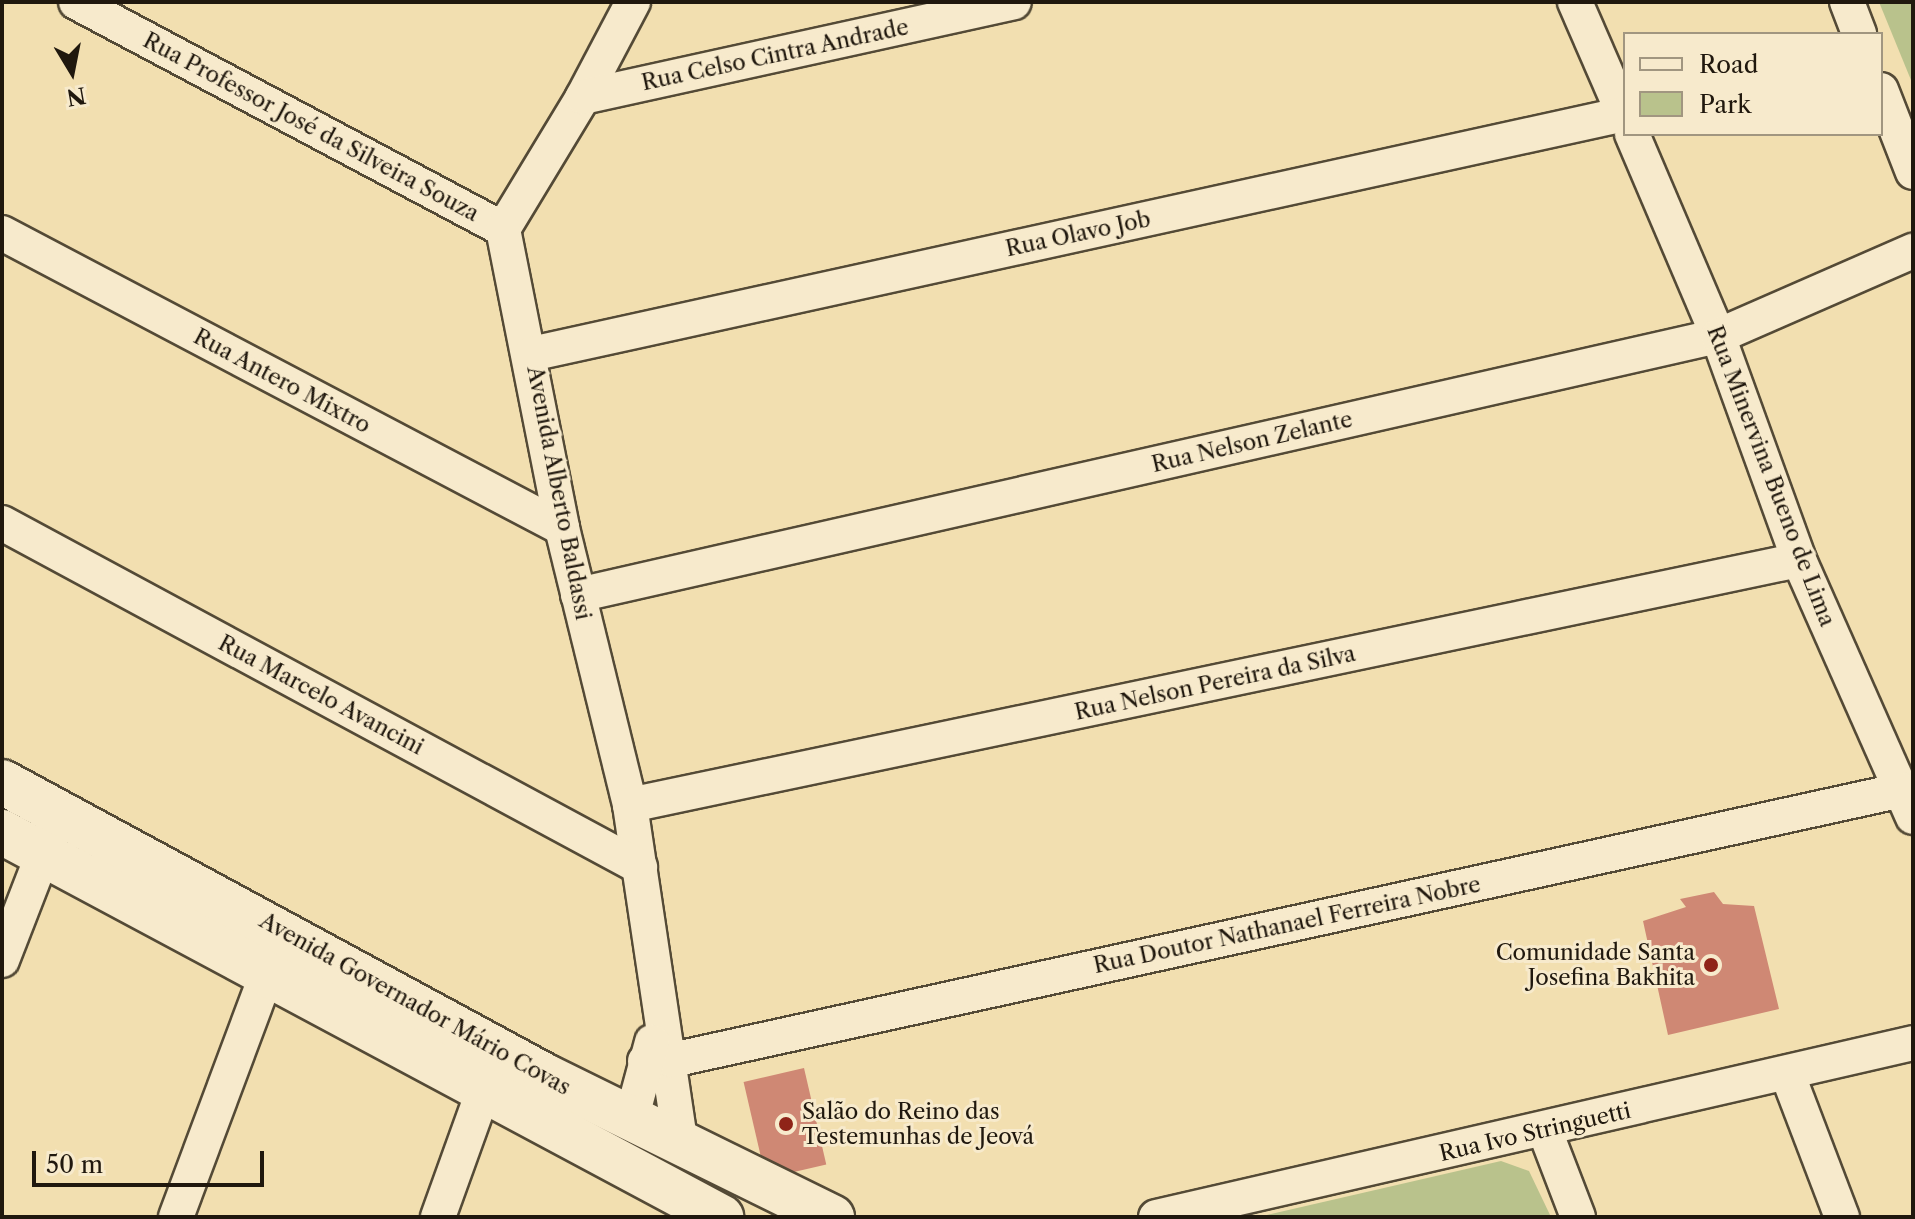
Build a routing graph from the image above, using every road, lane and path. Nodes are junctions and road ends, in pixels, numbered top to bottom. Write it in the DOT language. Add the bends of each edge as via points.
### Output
graph roads {
  1 [pos="76,2"];
  2 [pos="633,2"];
  3 [pos="1014,2"];
  4 [pos="1575,2"];
  5 [pos="1847,2"];
  6 [pos="1858,32"];
  7 [pos="611,43"];
  8 [pos="653,82"];
  9 [pos="1883,95"];
  10 [pos="583,97"];
  11 [pos="1623,113"];
  12 [pos="1623,123"];
  13 [pos="1633,136"];
  14 [pos="1913,172"];
  15 [pos="503,229"];
  16 [pos="2,233"];
  17 [pos="1913,251"];
  18 [pos="1718,336"];
  19 [pos="531,354"];
  20 [pos="2,523"];
  21 [pos="562,528"];
  22 [pos="1799,560"];
  23 [pos="578,595"];
  24 [pos="2,782"];
  25 [pos="1908,803"];
  26 [pos="630,805"];
  27 [pos="62,814"];
  28 [pos="2,832"];
  29 [pos="40,852"];
  30 [pos="640,867"];
  31 [pos="2,960"];
  32 [pos="266,976"];
  33 [pos="1913,1043"];
  34 [pos="658,1061"];
  35 [pos="1787,1073"];
  36 [pos="483,1092"];
  37 [pos="631,1120"];
  38 [pos="1545,1131"];
  39 [pos="681,1145"];
  40 [pos="617,1164"];
  41 [pos="700,1210"];
  42 [pos="176,1217"];
  43 [pos="438,1217"];
  44 [pos="832,1217"];
  45 [pos="1156,1217"];
  46 [pos="1578,1217"];
  47 [pos="1842,1217"];
  1 -- 15 [label="street, Rua Professor José da Silveira Souza"];
  2 -- 7 [label="street"];
  3 -- 8 [label="street, Rua Celso Cintra Andrade"];
  4 -- 11 [label="street, Rua Minervina Bueno de Lima"];
  5 -- 6 [label="street"];
  7 -- 8 [label="street"];
  7 -- 10 [label="street"];
  8 -- 10 [label="street, Rua Celso Cintra Andrade"];
  9 -- 14 [label="street"];
  10 -- 15 [label="street"];
  12 -- 19 [label="street, Rua Olavo Job"];
  13 -- 18 [label="street, Rua Minervina Bueno de Lima"];
  15 -- 19 [label="street, Avenida Alberto Baldassi"];
  16 -- 21 [label="street, Rua Antero Mixtro"];
  17 -- 18 [label="street, Rua Nelson Zelante"];
  18 -- 22 [label="street, Rua Minervina Bueno de Lima"];
  18 -- 23 [label="street, Rua Nelson Zelante"];
  19 -- 21 [label="street, Avenida Alberto Baldassi"];
  20 -- 30 [label="street, Rua Marcelo Avancini"];
  21 -- 23 [label="street, Avenida Alberto Baldassi"];
  22 -- 25 [label="street, Rua Minervina Bueno de Lima"];
  22 -- 26 [label="street, Rua Nelson Pereira da Silva"];
  23 -- 26 [label="street, Avenida Alberto Baldassi"];
  24 -- 27 [label="main road, Avenida Governador Mário Covas"];
  25 -- 34 [label="street, Rua Doutor Nathanael Ferreira Nobre"];
  26 -- 30 [label="street, Avenida Alberto Baldassi"];
  27 -- 29 [label="street"];
  27 -- 37 [label="main road, Avenida Governador Mário Covas"];
  28 -- 29 [label="main road, Avenida Governador Mário Covas"];
  29 -- 31 [label="street"];
  29 -- 32 [label="main road, Avenida Governador Mário Covas"];
  30 -- 34 [label="street, Avenida Alberto Baldassi" via="661,1015"];
  32 -- 36 [label="main road, Avenida Governador Mário Covas"];
  32 -- 42 [label="street"];
  33 -- 35 [label="street, Rua Ivo Stringuetti"];
  34 -- 37 [label="street, Avenida Alberto Baldassi"];
  34 -- 39 [label="street, Avenida Alberto Baldassi"];
  35 -- 38 [label="street, Rua Ivo Stringuetti"];
  35 -- 47 [label="street"];
  36 -- 40 [label="main road, Avenida Governador Mário Covas"];
  36 -- 43 [label="street"];
  37 -- 39 [label="main road, Avenida Governador Mário Covas"];
  37 -- 40 [label="main road"];
  38 -- 45 [label="street, Rua Ivo Stringuetti"];
  38 -- 46 [label="street"];
  39 -- 41 [label="main road"];
  39 -- 44 [label="main road, Avenida Governador Mário Covas"];
  40 -- 41 [label="main road, Avenida Governador Mário Covas"];
}
